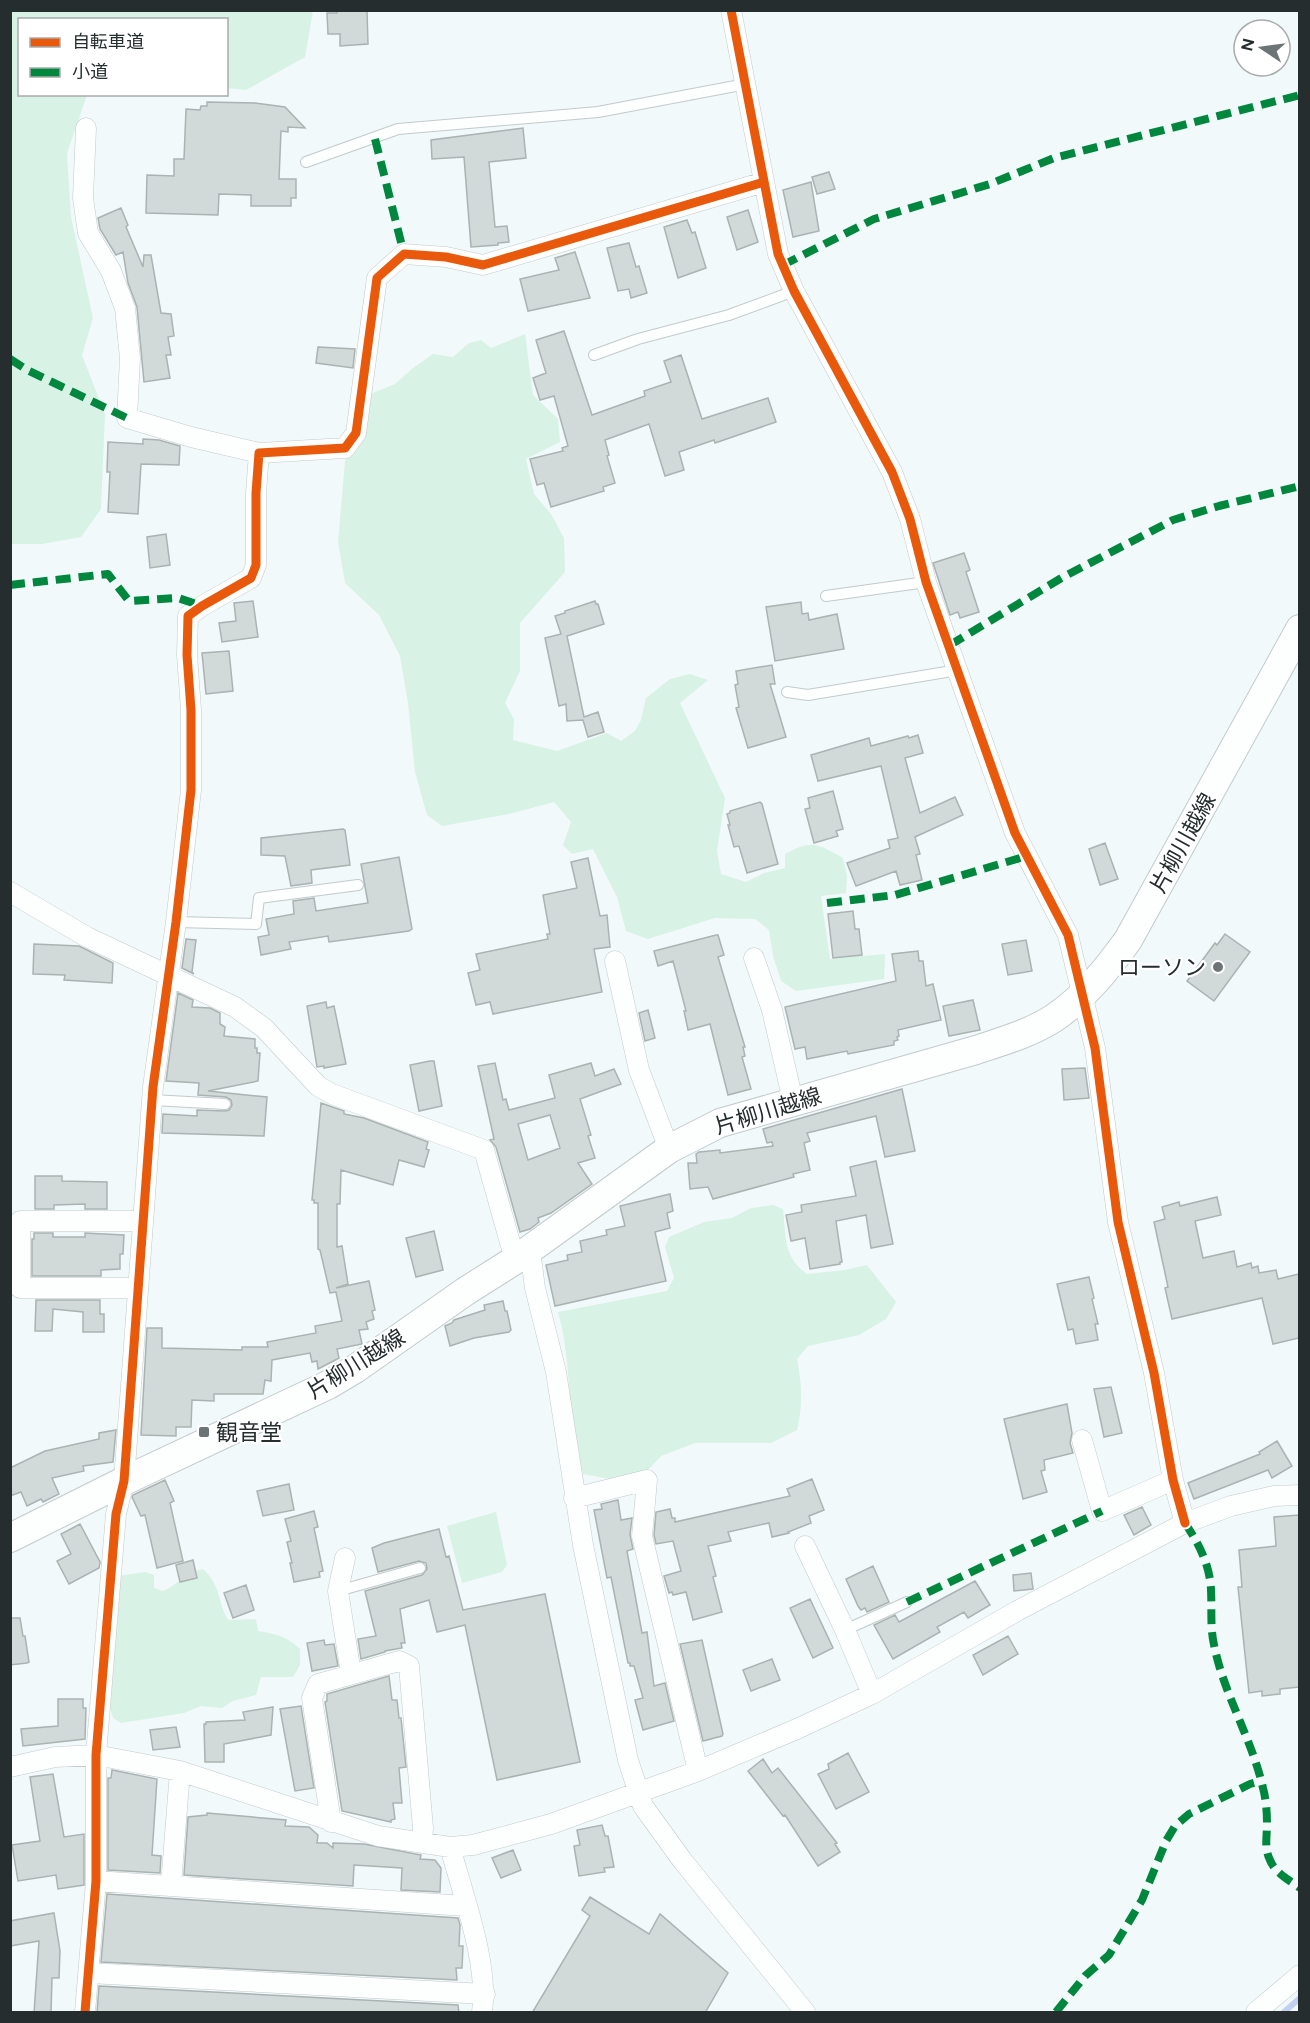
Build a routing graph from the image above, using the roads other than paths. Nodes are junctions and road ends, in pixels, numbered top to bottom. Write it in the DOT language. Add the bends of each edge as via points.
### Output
graph roads {
  1 [pos="731,10"];
  2 [pos="746,84"];
  3 [pos="86,128"];
  4 [pos="306,162"];
  5 [pos="764,182"];
  6 [pos="794,291"];
  7 [pos="594,355"];
  8 [pos="259,453"];
  9 [pos="926,582"];
  10 [pos="826,596"];
  11 [pos="1299,629"];
  12 [pos="958,670"];
  13 [pos="787,692"];
  14 [pos="358,885"];
  15 [pos="10,892"];
  16 [pos="176,922"];
  17 [pos="754,958"];
  18 [pos="615,961"];
  19 [pos="168,974"];
  20 [pos="1083,995"];
  21 [pos="152,1100"];
  22 [pos="793,1101"];
  23 [pos="225,1104"];
  24 [pos="669,1149"];
  25 [pos="142,1221"];
  26 [pos="522,1255"];
  27 [pos="137,1288"];
  28 [pos="1082,1440"];
  29 [pos="1173,1480"];
  30 [pos="124,1481"];
  31 [pos="1299,1495"];
  32 [pos="574,1498"];
  33 [pos="1185,1523"];
  34 [pos="10,1538"];
  35 [pos="805,1546"];
  36 [pos="345,1558"];
  37 [pos="420,1568"];
  38 [pos="338,1592"];
  39 [pos="907,1602"];
  40 [pos="845,1630"];
  41 [pos="351,1674"];
  42 [pos="872,1694"];
  43 [pos="96,1755"];
  44 [pos="10,1767"];
  45 [pos="180,1771"];
  46 [pos="698,1771"];
  47 [pos="637,1792"];
  48 [pos="331,1822"];
  49 [pos="422,1843"];
  50 [pos="450,1847"];
  51 [pos="96,1881"];
  52 [pos="171,1885"];
  53 [pos="466,1906"];
  54 [pos="89,1973"];
  55 [pos="1299,1975"];
  56 [pos="483,2003"];
  57 [pos="85,2013"];
  58 [pos="805,2013"];
  59 [pos="1256,2013"];
  1 -- 2 [label="street"];
  2 -- 4 [label="lane" via="598,112 398,129"];
  2 -- 5 [label="street"];
  3 -- 8 [label="street" via="83,198 88,233 111,272 125,308 130,358 128,418"];
  5 -- 6 [label="street" via="778,254"];
  5 -- 8 [label="street" via="483,265 404,254 376,278 356,432 345,448"];
  6 -- 7 [label="lane" via="729,315"];
  6 -- 9 [label="street" via="892,472 910,519"];
  8 -- 16 [label="street" via="256,565 251,578 188,616 191,790"];
  9 -- 10 [label="lane"];
  9 -- 12 [label="street"];
  11 -- 20 [label="main road, 片柳川越線" via="1128,940"];
  12 -- 13 [label="lane" via="808,695"];
  12 -- 20 [label="street" via="1015,833 1068,935"];
  14 -- 16 [label="lane" via="259,898 256,924"];
  15 -- 19 [label="street" via="87,937"];
  16 -- 19 [label="street"];
  17 -- 22 [label="street" via="772,1010"];
  18 -- 24 [label="street" via="639,1070"];
  19 -- 21 [label="street"];
  19 -- 26 [label="street" via="234,1007 264,1028 318,1086 332,1094 484,1150"];
  20 -- 22 [label="main road, 片柳川越線" via="1054,1018 1016,1037"];
  20 -- 29 [label="street" via="1095,1048 1118,1222 1154,1373"];
  21 -- 23 [label="lane"];
  21 -- 25 [label="street"];
  22 -- 24 [label="main road, 片柳川越線" via="720,1123"];
  24 -- 26 [label="main road, 片柳川越線"];
  25 -- 27 [label="street"];
  25 -- 27 [label="street" via="20,1221 20,1288"];
  26 -- 30 [label="main road, 片柳川越線" via="355,1370"];
  26 -- 32 [label="street" via="535,1288 556,1372"];
  27 -- 30 [label="street"];
  28 -- 29 [label="street" via="1102,1510"];
  29 -- 33 [label="street"];
  30 -- 34 [label="main road, 片柳川越線"];
  30 -- 43 [label="street" via="116,1514"];
  31 -- 33 [label="street" via="1274,1496 1231,1506"];
  32 -- 46 [label="street" via="647,1480 642,1536"];
  32 -- 47 [label="street"];
  33 -- 42 [label="street" via="1017,1611"];
  35 -- 40 [label="street"];
  36 -- 38 [label="street"];
  37 -- 38 [label="lane"];
  38 -- 41 [label="street"];
  39 -- 40 [label="lane"];
  40 -- 42 [label="street"];
  41 -- 48 [label="street" via="318,1684 312,1698"];
  41 -- 49 [label="street" via="399,1661 410,1666"];
  42 -- 46 [label="street"];
  43 -- 44 [label="street" via="55,1757"];
  43 -- 45 [label="street"];
  43 -- 51 [label="street"];
  45 -- 48 [label="street"];
  45 -- 52 [label="street"];
  46 -- 47 [label="street"];
  47 -- 50 [label="street" via="551,1824 473,1845"];
  47 -- 58 [label="street" via="682,1860"];
  48 -- 49 [label="street" via="378,1836"];
  49 -- 50 [label="street"];
  50 -- 53 [label="street"];
  51 -- 52 [label="street"];
  51 -- 54 [label="street"];
  52 -- 53 [label="street"];
  53 -- 56 [label="street" via="480,1960"];
  54 -- 56 [label="street"];
  54 -- 57 [label="street"];
  55 -- 59 [label="street"];
}
